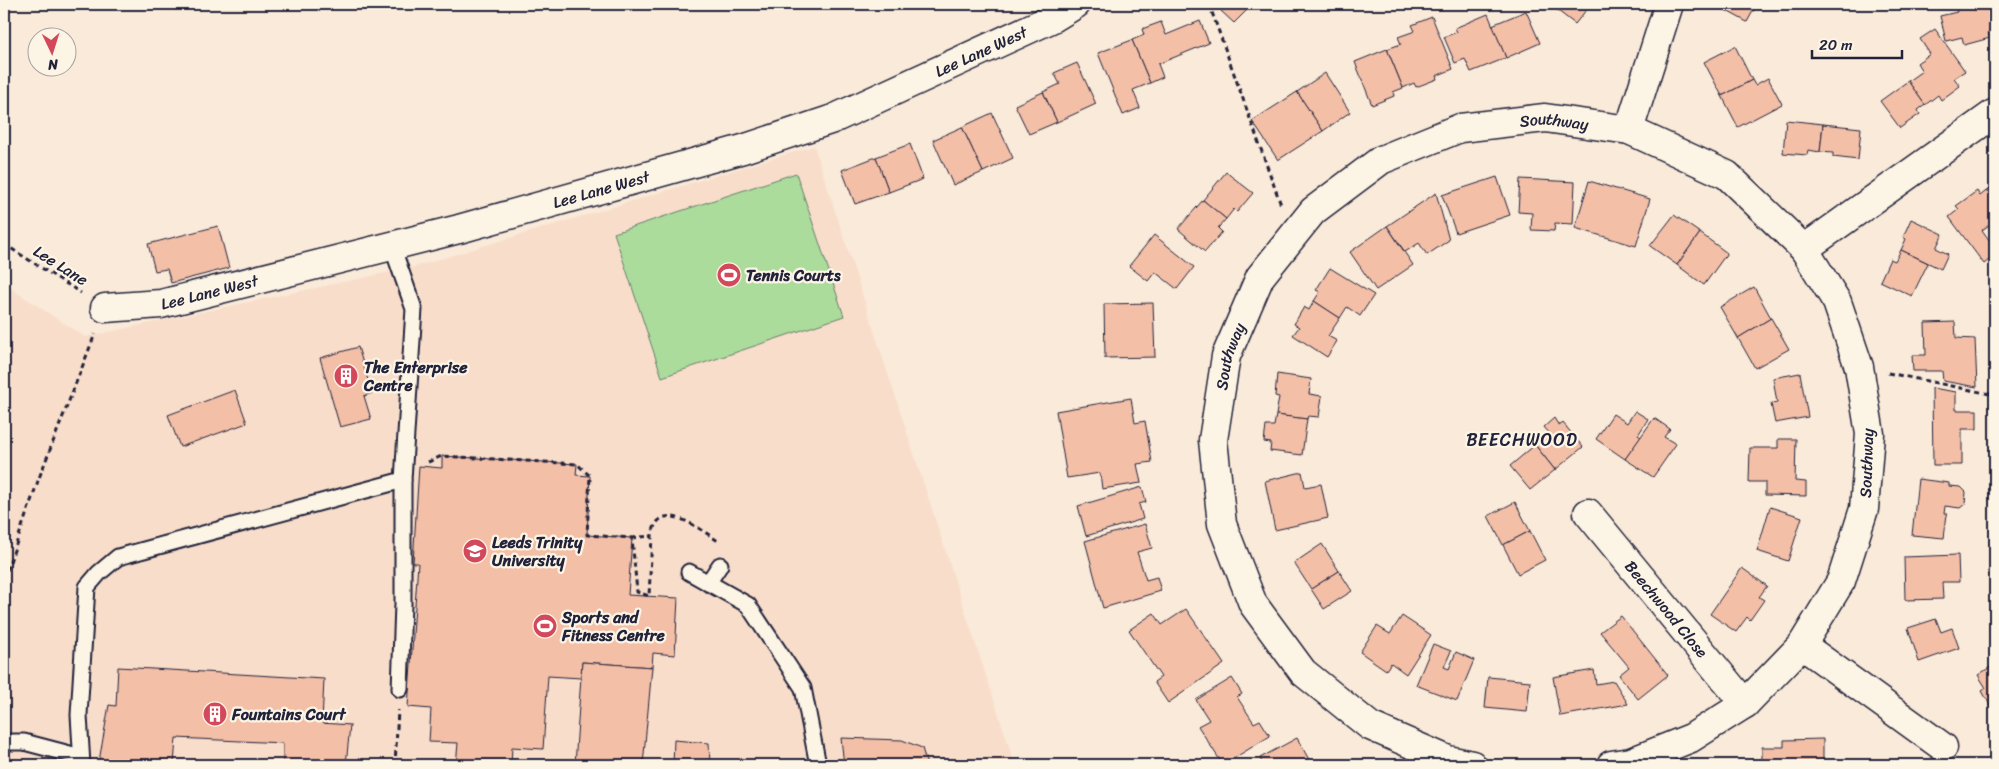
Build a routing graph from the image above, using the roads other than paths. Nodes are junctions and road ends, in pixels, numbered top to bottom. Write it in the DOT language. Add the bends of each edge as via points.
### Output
graph roads {
  1 [pos="1076,4"];
  2 [pos="1669,4"];
  3 [pos="1995,113"];
  4 [pos="1629,130"];
  5 [pos="392,246"];
  6 [pos="1804,249"];
  7 [pos="105,308"];
  8 [pos="403,480"];
  9 [pos="1588,513"];
  10 [pos="720,564"];
  11 [pos="689,572"];
  12 [pos="708,583"];
  13 [pos="1802,645"];
  14 [pos="400,689"];
  15 [pos="1745,704"];
  16 [pos="4,742"];
  17 [pos="1944,747"];
  18 [pos="81,761"];
  19 [pos="1456,764"];
  20 [pos="818,765"];
  21 [pos="1611,765"];
  1 -- 5 [label="street, Lee Lane West" via="1036,26 833,119 743,150"];
  2 -- 4 [label="street"];
  3 -- 6 [label="street"];
  4 -- 6 [label="street, Southway" via="1727,176"];
  4 -- 19 [label="street, Southway" via="1545,118 1460,128 1381,160 1313,211 1260,277 1226,356 1213,440 1222,524 1253,604 1303,672 1370,726"];
  5 -- 7 [label="street, Lee Lane West" via="161,304"];
  5 -- 8 [label="lane" via="414,309"];
  6 -- 13 [label="street, Southway" via="1837,302 1859,367 1870,434 1864,510 1841,581"];
  8 -- 14 [label="lane" via="404,596"];
  8 -- 18 [label="lane" via="118,557 99,572 87,587 79,715"];
  9 -- 15 [label="street, Beechwood Close"];
  10 -- 12 [label="lane"];
  11 -- 12 [label="lane"];
  12 -- 20 [label="lane" via="748,605 803,688"];
  13 -- 15 [label="street, Southway"];
  13 -- 17 [label="street"];
  15 -- 21 [label="street, Southway" via="1691,738 1631,762"];
  16 -- 18 [label="lane" via="24,742"];
}
